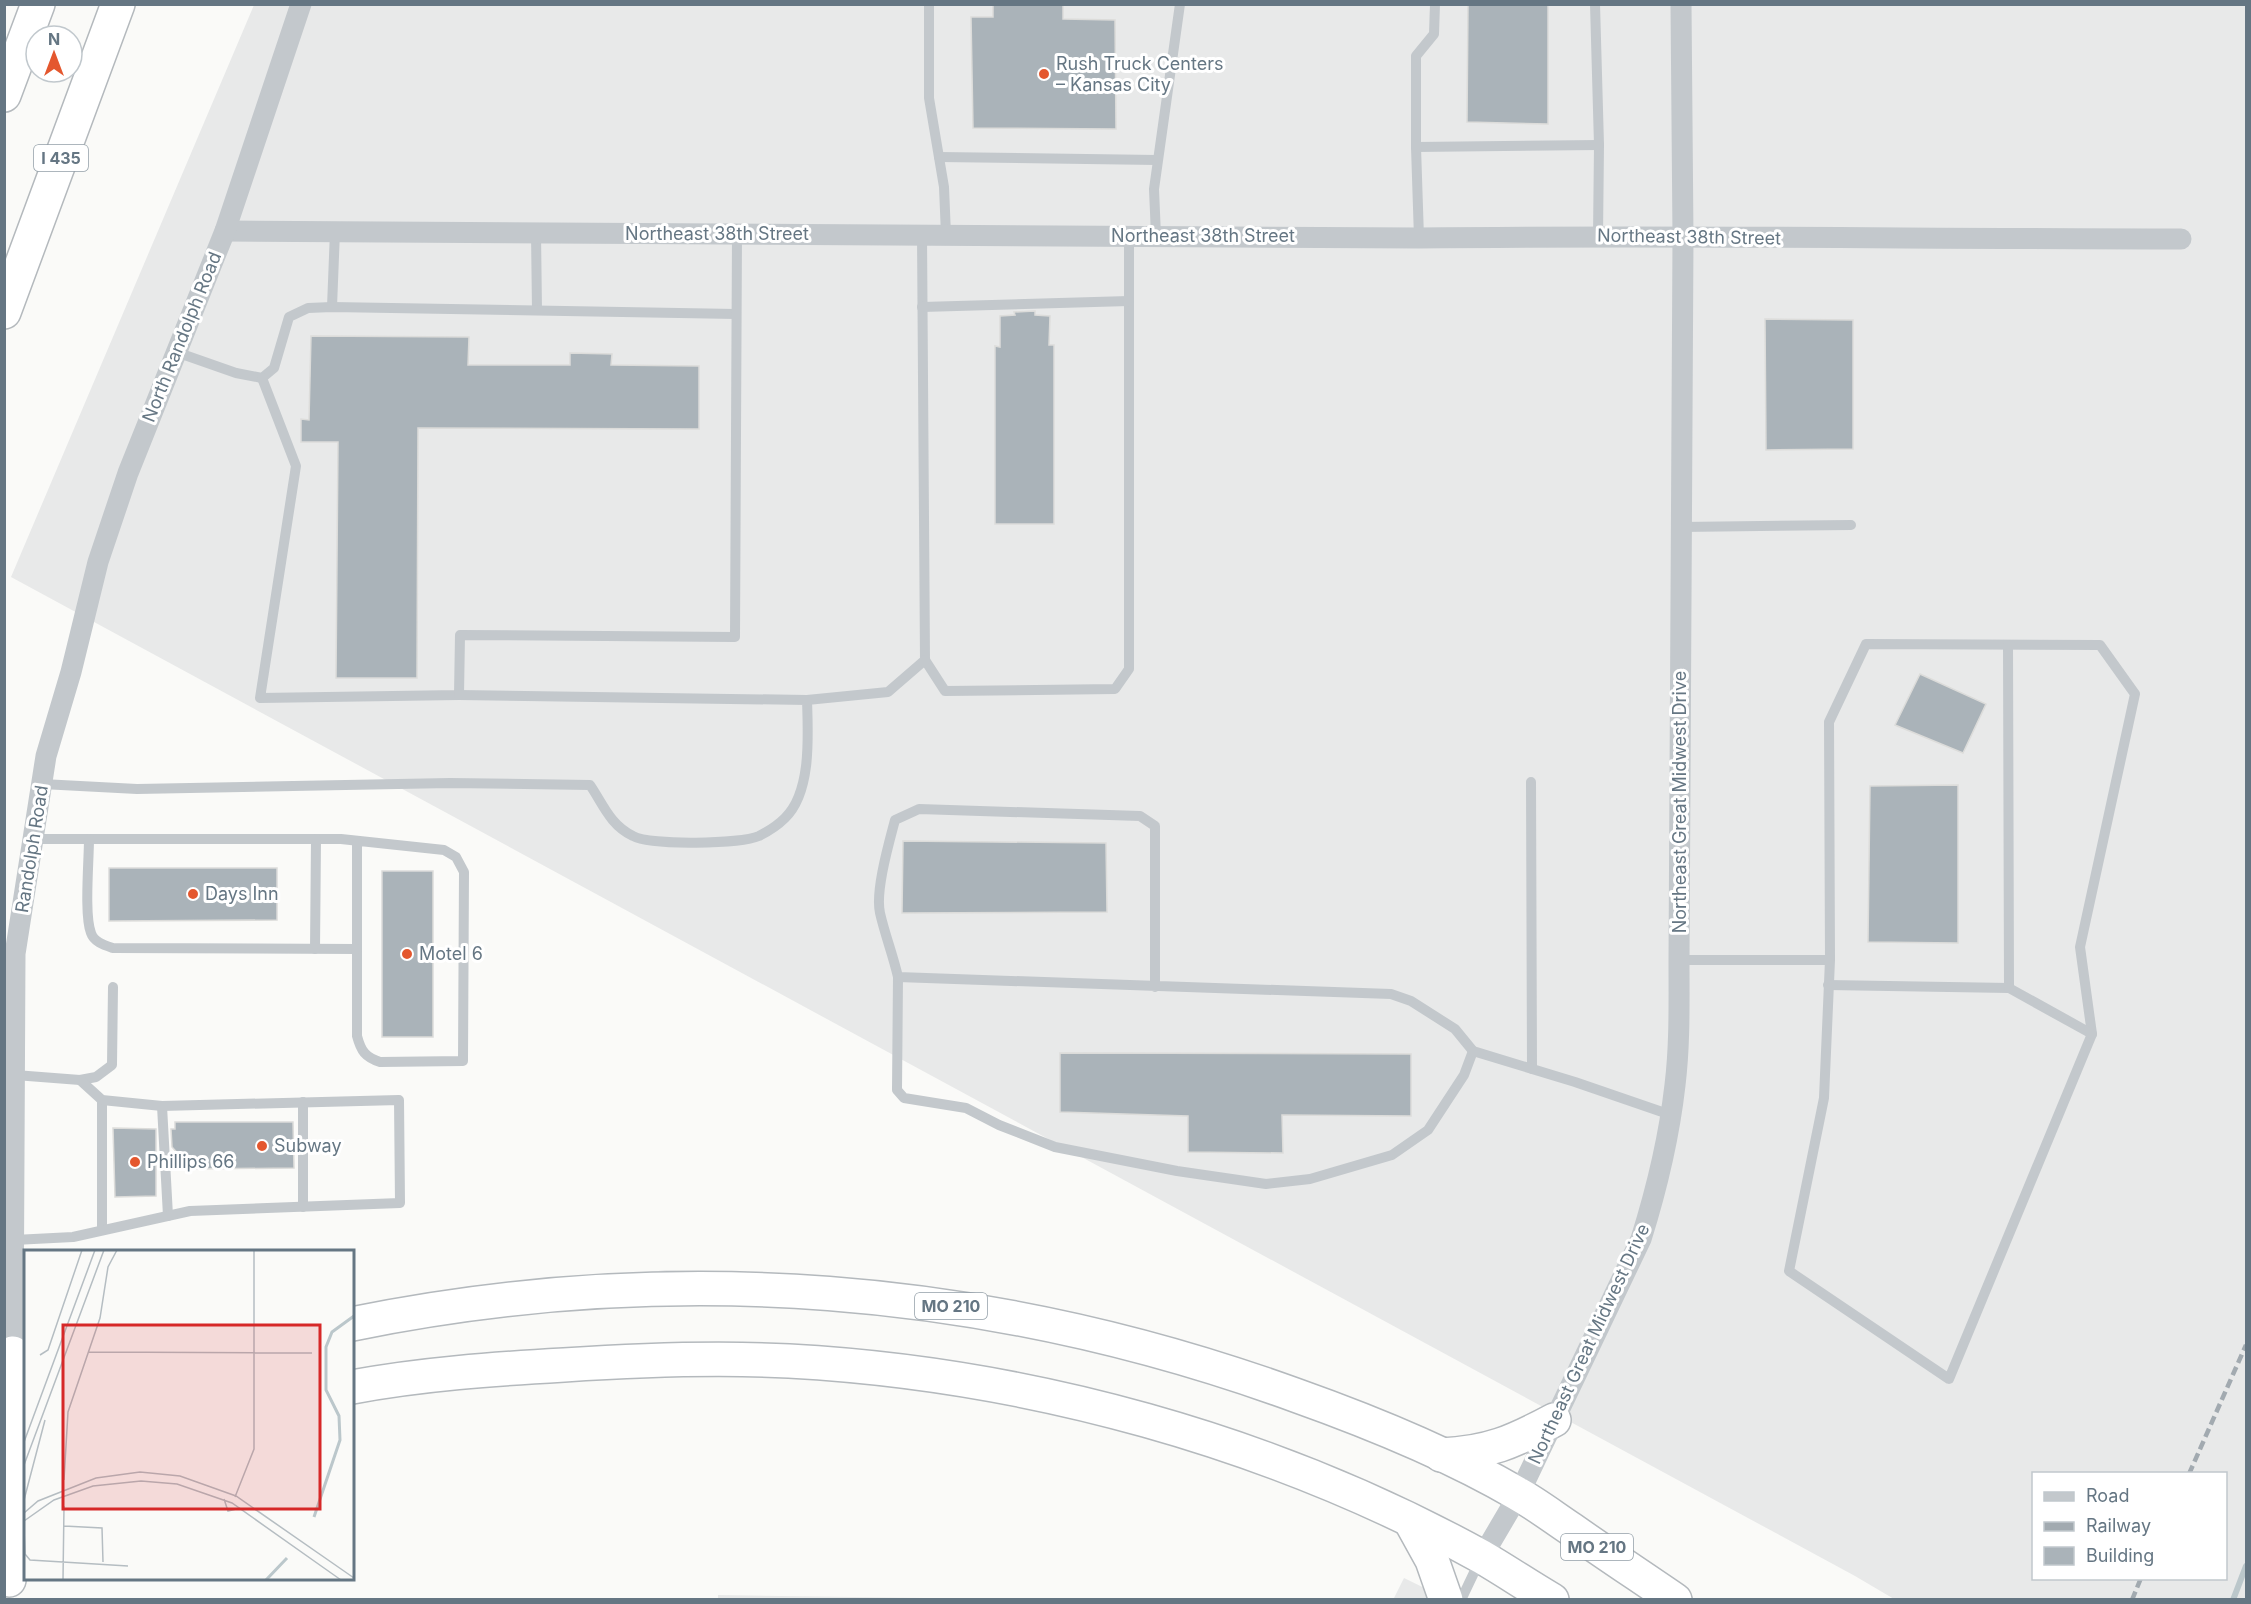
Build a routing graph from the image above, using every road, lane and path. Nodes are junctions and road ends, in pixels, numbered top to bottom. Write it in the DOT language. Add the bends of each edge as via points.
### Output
graph roads {
  1 [pos="38,4"];
  2 [pos="118,4"];
  3 [pos="302,4"];
  4 [pos="929,4"];
  5 [pos="1180,4"];
  6 [pos="1435,4"];
  7 [pos="1595,4"];
  8 [pos="1681,4"];
  9 [pos="4,95"];
  10 [pos="1599,145"];
  11 [pos="1416,147"];
  12 [pos="939,157"];
  13 [pos="1157,160"];
  14 [pos="225,231"];
  15 [pos="335,231"];
  16 [pos="536,233"];
  17 [pos="737,234"];
  18 [pos="922,235"];
  19 [pos="946,235"];
  20 [pos="1129,236"];
  21 [pos="1156,236"];
  22 [pos="1598,236"];
  23 [pos="1419,238"];
  24 [pos="1683,238"];
  25 [pos="2181,239"];
  26 [pos="1129,301"];
  27 [pos="332,307"];
  28 [pos="922,307"];
  29 [pos="537,310"];
  30 [pos="4,312"];
  31 [pos="736,314"];
  32 [pos="176,352"];
  33 [pos="262,378"];
  34 [pos="1851,525"];
  35 [pos="1681,527"];
  36 [pos="2008,645"];
  37 [pos="925,660"];
  38 [pos="71,672"];
  39 [pos="459,695"];
  40 [pos="807,700"];
  41 [pos="1531,782"];
  42 [pos="42,784"];
  43 [pos="33,839"];
  44 [pos="89,839"];
  45 [pos="316,839"];
  46 [pos="357,841"];
  47 [pos="315,949"];
  48 [pos="357,949"];
  49 [pos="1679,960"];
  50 [pos="1830,960"];
  51 [pos="898,977"];
  52 [pos="1828,985"];
  53 [pos="113,987"];
  54 [pos="1155,987"];
  55 [pos="2009,988"];
  56 [pos="2092,1034"];
  57 [pos="1473,1051"];
  58 [pos="1532,1069"];
  59 [pos="15,1075"];
  60 [pos="80,1080"];
  61 [pos="102,1100"];
  62 [pos="303,1102"];
  63 [pos="162,1106"];
  64 [pos="1671,1115"];
  65 [pos="303,1207"];
  66 [pos="168,1216"];
  67 [pos="102,1230"];
  68 [pos="14,1240"];
  69 [pos="354,1324"];
  70 [pos="14,1366"];
  71 [pos="354,1387"];
  72 [pos="1554,1420"];
  73 [pos="1441,1455"];
  74 [pos="15,1463"];
  75 [pos="1519,1494"];
  76 [pos="1412,1522"];
  77 [pos="24,1537"];
  78 [pos="1482,1557"];
  79 [pos="8,1585"];
  80 [pos="1446,1599"];
  81 [pos="1461,1599"];
  82 [pos="1552,1599"];
  83 [pos="1675,1599"];
  1 -- 9 [label="highway"];
  2 -- 30 [label="highway, I 435"];
  3 -- 14 [label="street, North Randolph Road"];
  4 -- 12 [label="lane" via="929,98"];
  5 -- 13 [label="lane"];
  6 -- 11 [label="lane" via="1434,34 1416,57"];
  7 -- 10 [label="lane"];
  8 -- 24 [label="street, Northeast Great Midwest Drive"];
  10 -- 11 [label="lane"];
  10 -- 22 [label="lane"];
  11 -- 23 [label="lane"];
  12 -- 13 [label="lane"];
  12 -- 19 [label="lane"];
  13 -- 21 [label="lane"];
  14 -- 15 [label="street, Northeast 38th Street"];
  14 -- 32 [label="street, North Randolph Road"];
  15 -- 16 [label="street, Northeast 38th Street"];
  15 -- 27 [label="lane"];
  16 -- 17 [label="street, Northeast 38th Street"];
  16 -- 29 [label="lane"];
  17 -- 18 [label="street, Northeast 38th Street"];
  17 -- 31 [label="lane"];
  18 -- 19 [label="street, Northeast 38th Street"];
  18 -- 28 [label="lane"];
  19 -- 20 [label="street, Northeast 38th Street"];
  20 -- 21 [label="street, Northeast 38th Street"];
  20 -- 26 [label="lane"];
  21 -- 23 [label="street, Northeast 38th Street"];
  22 -- 23 [label="street, Northeast 38th Street"];
  22 -- 24 [label="street, Northeast 38th Street"];
  24 -- 25 [label="street, Northeast 38th Street"];
  24 -- 35 [label="street, Northeast Great Midwest Drive"];
  26 -- 28 [label="lane"];
  26 -- 37 [label="lane" via="1129,669 1115,689 945,691"];
  27 -- 29 [label="lane"];
  27 -- 33 [label="lane" via="308,308 289,317 274,368"];
  28 -- 37 [label="lane"];
  29 -- 31 [label="lane"];
  31 -- 39 [label="lane" via="735,637 460,635"];
  32 -- 33 [label="lane"];
  32 -- 38 [label="street, North Randolph Road" via="98,562"];
  33 -- 39 [label="lane" via="296,466 260,698"];
  34 -- 35 [label="lane"];
  35 -- 49 [label="street, Northeast Great Midwest Drive"];
  36 -- 50 [label="lane" via="1866,644 1829,722"];
  36 -- 55 [label="lane"];
  36 -- 56 [label="lane" via="2100,645 2135,694 2080,947"];
  37 -- 40 [label="lane" via="888,692"];
  38 -- 42 [label="street, Randolph Road" via="46,756"];
  39 -- 40 [label="lane"];
  40 -- 42 [label="lane" via="808,759 799,794 786,818 758,836 732,842 634,838 616,826 590,785 450,783 137,789"];
  41 -- 58 [label="lane"];
  42 -- 43 [label="street, Randolph Road"];
  43 -- 44 [label="lane"];
  43 -- 59 [label="street, Randolph Road" via="15,954"];
  44 -- 45 [label="lane"];
  44 -- 47 [label="lane" via="88,919 91,935 100,944 113,948"];
  45 -- 46 [label="lane"];
  45 -- 47 [label="lane"];
  46 -- 48 [label="lane"];
  46 -- 48 [label="lane" via="444,850 456,857 464,872 463,1061 380,1062 360,1050"];
  47 -- 48 [label="lane"];
  49 -- 50 [label="lane"];
  49 -- 64 [label="street, Northeast Great Midwest Drive" via="1678,1039"];
  50 -- 52 [label="lane"];
  51 -- 54 [label="lane"];
  51 -- 54 [label="lane" via="879,911 884,863 896,820 920,809 1128,815 1140,816 1155,826"];
  51 -- 57 [label="lane" via="897,1090 904,1098 966,1108 1055,1147 1266,1184 1310,1179 1392,1155 1428,1130 1464,1076"];
  52 -- 55 [label="lane"];
  52 -- 56 [label="lane" via="1824,1098 1789,1271 1949,1379"];
  53 -- 60 [label="lane" via="112,1065 96,1077"];
  54 -- 57 [label="lane" via="1391,994 1411,1001 1455,1029"];
  55 -- 56 [label="lane"];
  57 -- 58 [label="lane"];
  58 -- 64 [label="lane"];
  59 -- 60 [label="lane"];
  59 -- 68 [label="street, Randolph Road"];
  60 -- 61 [label="lane"];
  61 -- 63 [label="lane"];
  61 -- 67 [label="lane"];
  62 -- 63 [label="lane"];
  62 -- 65 [label="lane"];
  62 -- 65 [label="lane" via="399,1100 400,1203"];
  63 -- 66 [label="lane"];
  64 -- 72 [label="street, Northeast Great Midwest Drive" via="1641,1239"];
  65 -- 66 [label="lane" via="190,1211"];
  66 -- 67 [label="lane"];
  67 -- 68 [label="lane" via="73,1237"];
  68 -- 70 [label="street, Randolph Road"];
  69 -- 73 [label="highway, MO 210" via="502,1299 610,1290 785,1290 927,1303 1030,1320 1168,1353 1336,1409"];
  70 -- 74 [label="highway" via="18,1413"];
  71 -- 76 [label="highway" via="464,1373 682,1359 789,1361 966,1380 1103,1409 1204,1438 1302,1474"];
  72 -- 73 [label="highway" via="1515,1441 1471,1454"];
  72 -- 75 [label="street, Northeast Great Midwest Drive"];
  73 -- 75 [label="highway, MO 210"];
  74 -- 79 [label="highway" via="8,1518"];
  75 -- 78 [label="street, Northeast Great Midwest Drive"];
  75 -- 83 [label="highway, MO 210"];
  76 -- 78 [label="highway"];
  76 -- 80 [label="highway"];
  77 -- 79 [label="highway"];
  78 -- 81 [label="lane"];
  78 -- 82 [label="highway"];
}
